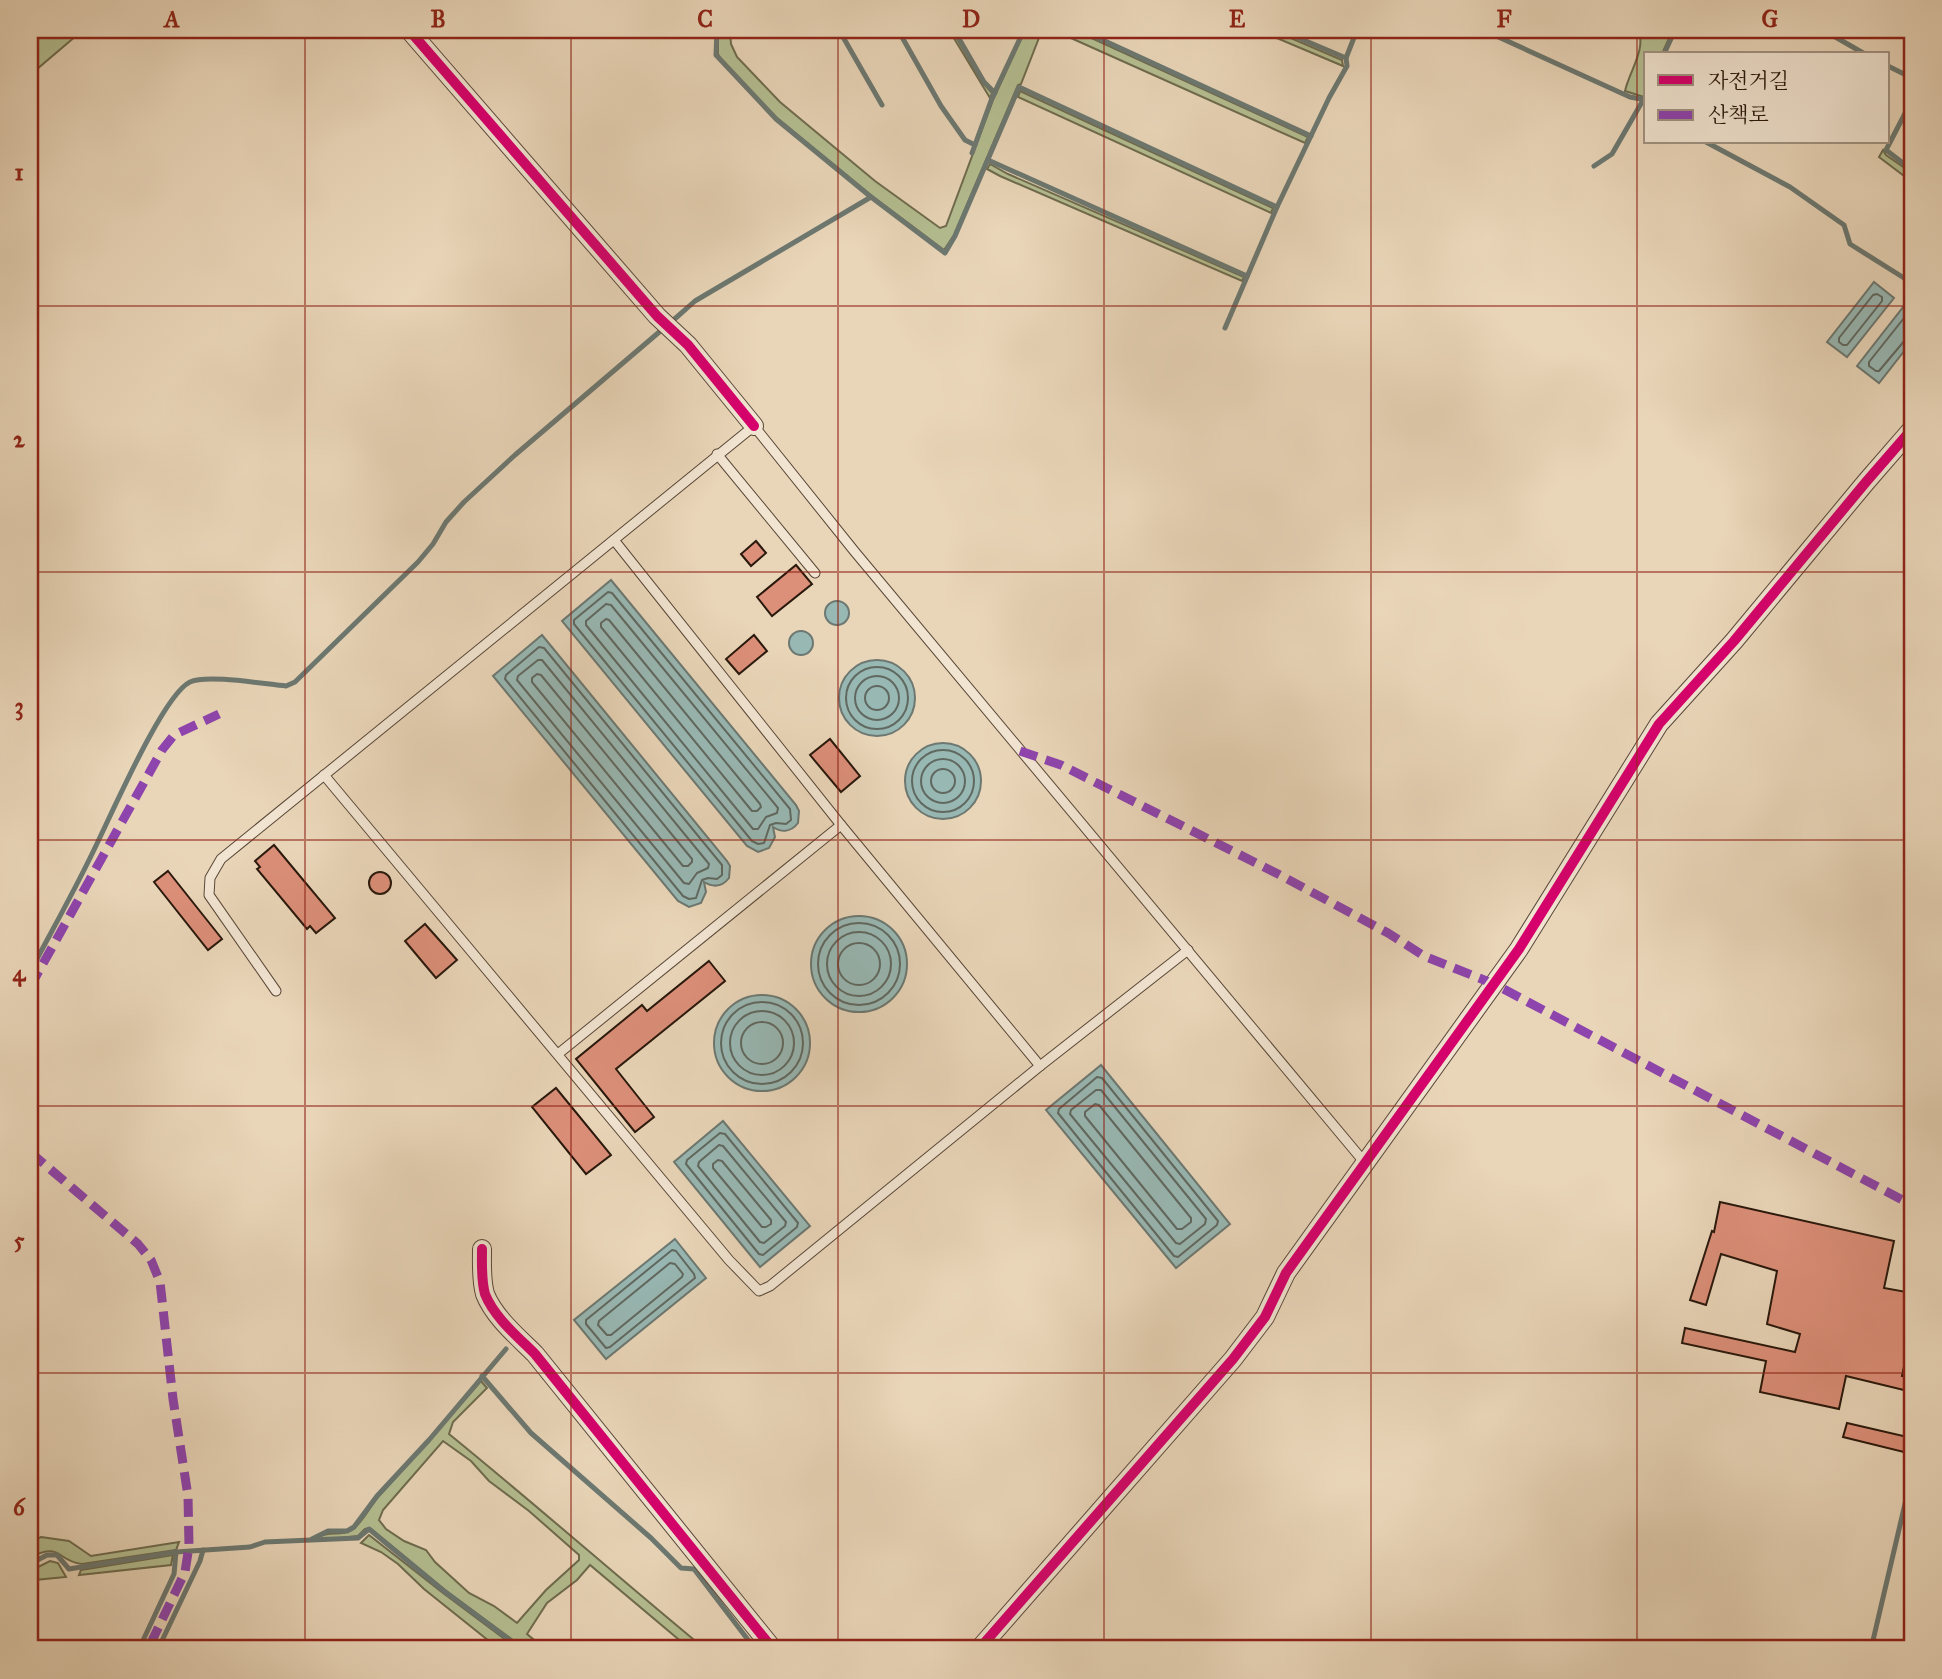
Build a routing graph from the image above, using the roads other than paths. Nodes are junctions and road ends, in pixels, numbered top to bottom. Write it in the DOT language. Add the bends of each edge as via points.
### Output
graph roads {
  1 [pos="409,30"];
  2 [pos="754,426"];
  3 [pos="1912,429"];
  4 [pos="717,454"];
  5 [pos="614,540"];
  6 [pos="815,573"];
  7 [pos="324,775"];
  8 [pos="841,825"];
  9 [pos="1188,950"];
  10 [pos="276,991"];
  11 [pos="558,1054"];
  12 [pos="1040,1066"];
  13 [pos="1365,1163"];
  14 [pos="482,1249"];
  15 [pos="773,1649"];
  16 [pos="979,1649"];
  1 -- 2 [label="street"];
  2 -- 4 [label="lane"];
  2 -- 9 [label="lane"];
  3 -- 13 [label="street" via="1660,724 1519,949"];
  4 -- 5 [label="lane"];
  4 -- 6 [label="lane"];
  5 -- 7 [label="lane"];
  5 -- 8 [label="lane"];
  7 -- 10 [label="lane" via="221,859 210,878 209,895"];
  7 -- 11 [label="lane"];
  8 -- 11 [label="lane"];
  8 -- 12 [label="lane"];
  9 -- 12 [label="lane"];
  9 -- 13 [label="lane"];
  11 -- 12 [label="lane" via="759,1291 771,1286"];
  13 -- 16 [label="street" via="1286,1273 1265,1317 1233,1359"];
  14 -- 15 [label="street" via="486,1294 499,1317 535,1354"];
}
